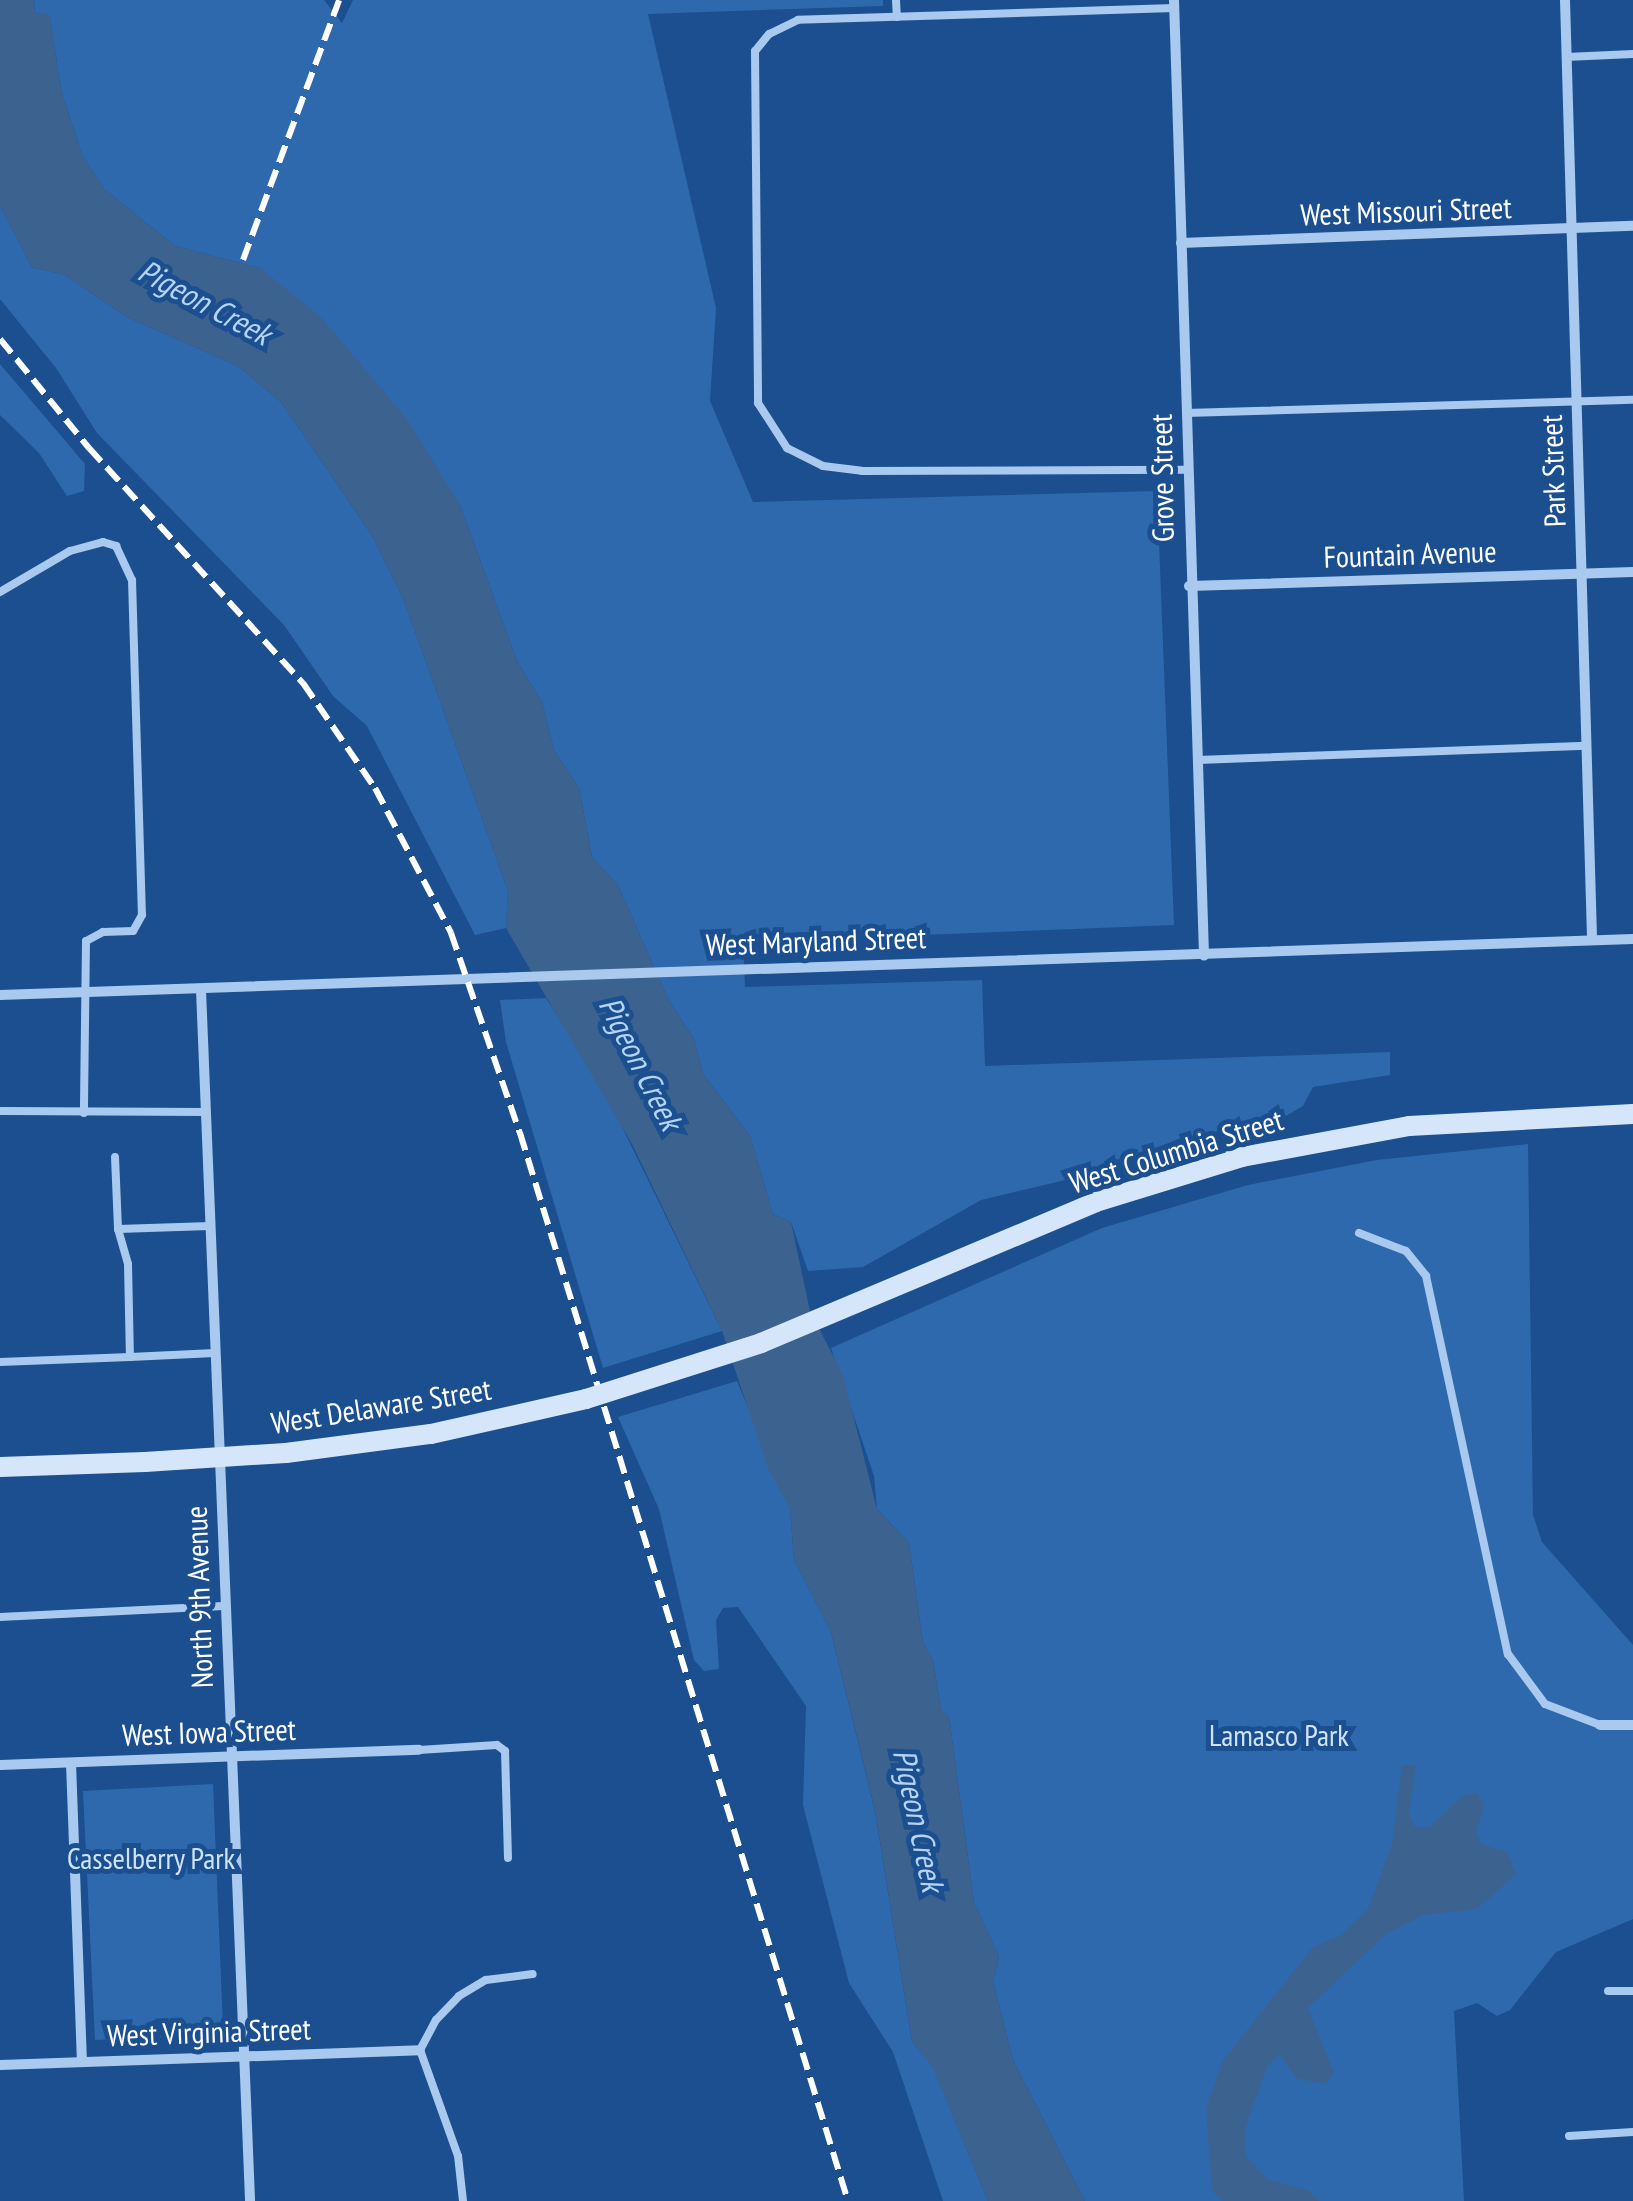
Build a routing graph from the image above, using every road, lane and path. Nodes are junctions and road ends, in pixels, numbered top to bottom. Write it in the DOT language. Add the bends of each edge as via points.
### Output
graph roads {
  1 [pos="896,0"];
  2 [pos="1564,0"];
  3 [pos="1139,4"];
  4 [pos="1174,4"];
  5 [pos="1102,5"];
  6 [pos="897,17"];
  7 [pos="1633,54"];
  8 [pos="1566,58"];
  9 [pos="1633,226"];
  10 [pos="1572,228"];
  11 [pos="1180,243"];
  12 [pos="1633,400"];
  13 [pos="1576,402"];
  14 [pos="1186,413"];
  15 [pos="1188,470"];
  16 [pos="1633,572"];
  17 [pos="1582,574"];
  18 [pos="1189,586"];
  19 [pos="0,592"];
  20 [pos="1586,746"];
  21 [pos="1198,760"];
  22 [pos="1633,939"];
  23 [pos="1592,940"];
  24 [pos="1204,956"];
  25 [pos="201,990"];
  26 [pos="83,993"];
  27 [pos="0,996"];
  28 [pos="0,1110"];
  29 [pos="206,1112"];
  30 [pos="84,1114"];
  31 [pos="1633,1114"];
  32 [pos="115,1158"];
  33 [pos="210,1226"];
  34 [pos="118,1228"];
  35 [pos="1359,1233"];
  36 [pos="761,1343"];
  37 [pos="215,1353"];
  38 [pos="130,1357"];
  39 [pos="0,1362"];
  40 [pos="0,1467"];
  41 [pos="224,1606"];
  42 [pos="0,1617"];
  43 [pos="1633,1724"];
  44 [pos="1600,1725"];
  45 [pos="419,1750"];
  46 [pos="230,1757"];
  47 [pos="71,1762"];
  48 [pos="0,1765"];
  49 [pos="508,1858"];
  50 [pos="532,1974"];
  51 [pos="1608,1991"];
  52 [pos="1633,1991"];
  53 [pos="420,2050"];
  54 [pos="243,2056"];
  55 [pos="82,2062"];
  56 [pos="0,2065"];
  57 [pos="1633,2132"];
  58 [pos="1569,2136"];
  59 [pos="250,2201"];
  60 [pos="464,2201"];
  1 -- 6 [label="lane"];
  2 -- 8 [label="street, Park Street"];
  3 -- 4 [label="lane"];
  3 -- 5 [label="lane"];
  4 -- 11 [label="street, Grove Street"];
  5 -- 6 [label="lane"];
  6 -- 15 [label="lane" via="798,20 769,34 755,51 758,403 764,420 801,456 862,472"];
  7 -- 8 [label="lane"];
  8 -- 10 [label="street, Park Street"];
  9 -- 10 [label="street, West Missouri Street"];
  10 -- 11 [label="street, West Missouri Street"];
  10 -- 13 [label="street, Park Street"];
  11 -- 14 [label="street, Grove Street"];
  12 -- 13 [label="lane"];
  13 -- 14 [label="lane"];
  13 -- 17 [label="street, Park Street"];
  14 -- 15 [label="street, Grove Street"];
  15 -- 18 [label="street, Grove Street"];
  16 -- 17 [label="street, Fountain Avenue"];
  17 -- 18 [label="street, Fountain Avenue"];
  17 -- 20 [label="street, Park Street"];
  18 -- 21 [label="street, Grove Street"];
  19 -- 26 [label="lane" via="70,551 103,542 125,558 132,580 142,914 133,931 103,932 86,941"];
  20 -- 21 [label="lane"];
  20 -- 23 [label="street, Park Street"];
  21 -- 24 [label="street, Grove Street"];
  22 -- 23 [label="street, West Maryland Street"];
  23 -- 24 [label="street, West Maryland Street"];
  24 -- 25 [label="street, West Maryland Street"];
  25 -- 26 [label="street, West Maryland Street"];
  25 -- 29 [label="street, North 9th Avenue"];
  26 -- 27 [label="street, West Maryland Street"];
  26 -- 30 [label="lane"];
  28 -- 30 [label="lane"];
  29 -- 30 [label="lane"];
  29 -- 33 [label="street, North 9th Avenue"];
  31 -- 36 [label="main road, West Columbia Street" via="1455,1122 1326,1139 1171,1177"];
  32 -- 34 [label="lane"];
  33 -- 34 [label="lane"];
  33 -- 37 [label="street, North 9th Avenue"];
  34 -- 38 [label="lane" via="128,1264"];
  35 -- 44 [label="lane" via="1406,1251 1426,1276 1508,1654 1545,1704"];
  36 -- 40 [label="main road, West Delaware Street, bridge" via="586,1400 431,1434 286,1454"];
  37 -- 38 [label="lane"];
  37 -- 41 [label="street, North 9th Avenue"];
  38 -- 39 [label="lane"];
  41 -- 42 [label="lane"];
  41 -- 46 [label="street, North 9th Avenue"];
  43 -- 44 [label="street"];
  45 -- 46 [label="street, West Iowa Street"];
  45 -- 49 [label="lane" via="460,1745 504,1751"];
  46 -- 47 [label="street, West Iowa Street"];
  46 -- 54 [label="street, North 9th Avenue"];
  47 -- 48 [label="street, West Iowa Street"];
  47 -- 55 [label="street"];
  50 -- 53 [label="lane" via="486,1980 459,1996"];
  51 -- 52 [label="lane"];
  53 -- 54 [label="street, West Virginia Street"];
  53 -- 60 [label="lane" via="458,2156"];
  54 -- 55 [label="street, West Virginia Street"];
  54 -- 59 [label="street, North 9th Avenue"];
  55 -- 56 [label="street, West Virginia Street"];
  57 -- 58 [label="lane"];
}
